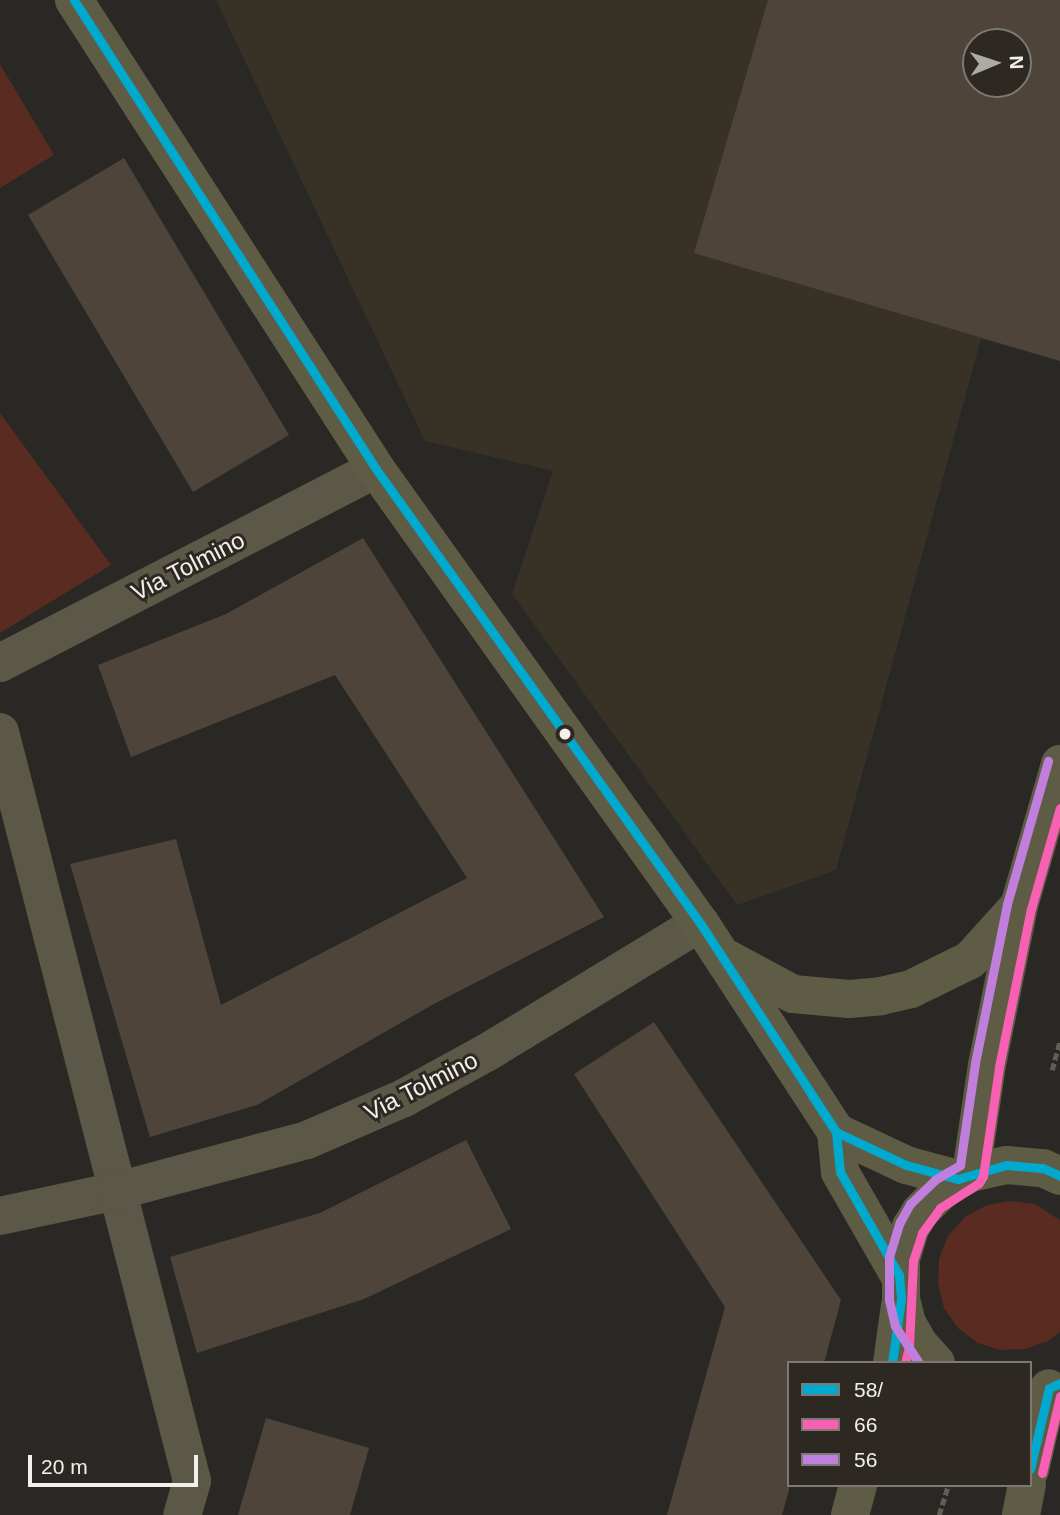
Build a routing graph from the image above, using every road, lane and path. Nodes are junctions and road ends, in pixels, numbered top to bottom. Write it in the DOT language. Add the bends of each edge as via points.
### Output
graph roads {
  1 [pos="74,0"];
  2 [pos="376,469"];
  3 [pos="0,663"];
  4 [pos="0,732"];
  5 [pos="1060,764"];
  6 [pos="1019,906"];
  7 [pos="700,923"];
  8 [pos="722,956"];
  9 [pos="1060,1040"];
  10 [pos="1052,1070"];
  11 [pos="836,1132"];
  12 [pos="964,1176"];
  13 [pos="1060,1176"];
  14 [pos="117,1191"];
  15 [pos="0,1216"];
  16 [pos="900,1287"];
  17 [pos="892,1361"];
  18 [pos="934,1361"];
  19 [pos="1046,1388"];
  20 [pos="1032,1460"];
  21 [pos="857,1487"];
  22 [pos="947,1487"];
  23 [pos="1027,1487"];
  24 [pos="182,1515"];
  25 [pos="850,1515"];
  26 [pos="939,1515"];
  27 [pos="1021,1515"];
  1 -- 2 [label="street"];
  2 -- 3 [label="street, Via Tolmino"];
  2 -- 7 [label="street"];
  4 -- 14 [label="street"];
  5 -- 6 [label="street"];
  6 -- 8 [label="street" via="970,960 911,989 881,996 849,999 793,993"];
  6 -- 12 [label="street"];
  7 -- 8 [label="street"];
  7 -- 14 [label="street, Via Tolmino" via="404,1098 307,1140"];
  8 -- 11 [label="street"];
  9 -- 10 [label="path"];
  11 -- 12 [label="street" via="906,1165"];
  11 -- 16 [label="street" via="841,1172"];
  12 -- 13 [label="street" via="1006,1165 1043,1168"];
  12 -- 16 [label="street" via="931,1199 916,1220 905,1242"];
  14 -- 15 [label="street, Via Tolmino"];
  14 -- 24 [label="street" via="192,1481"];
  16 -- 17 [label="street"];
  16 -- 18 [label="street" via="913,1333"];
  19 -- 20 [label="street"];
  21 -- 25 [label="street"];
  22 -- 26 [label="path"];
  23 -- 27 [label="street"];
}
